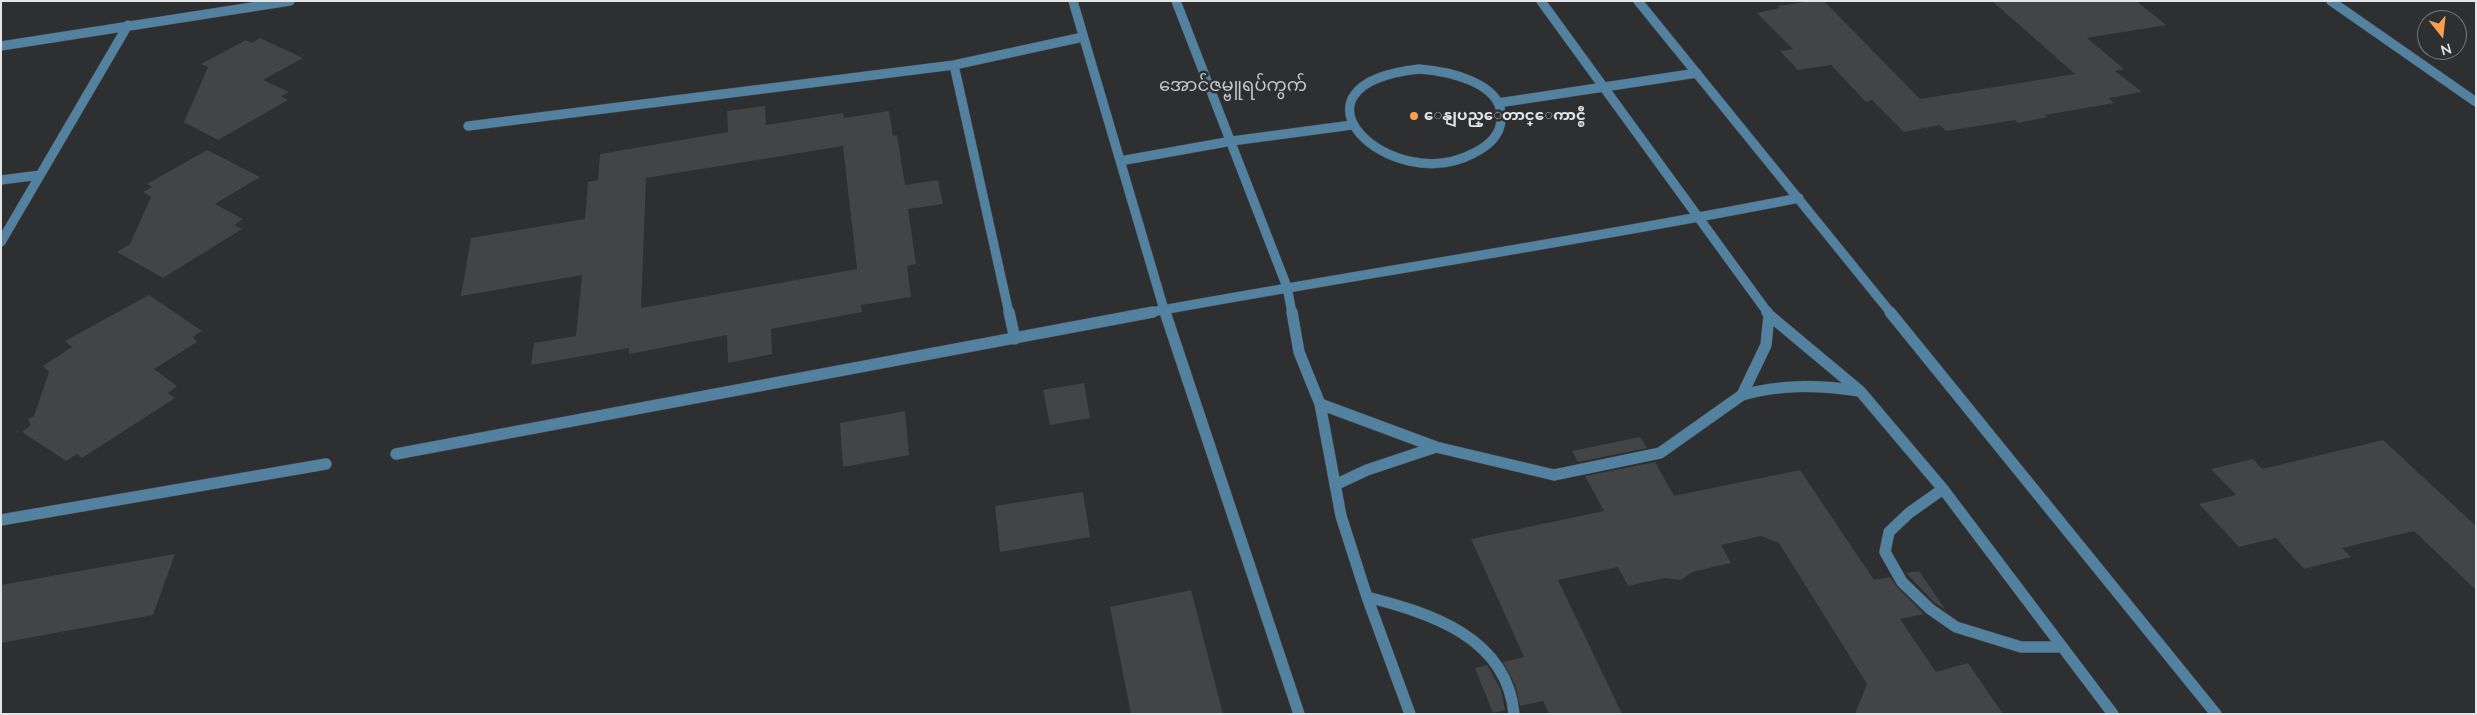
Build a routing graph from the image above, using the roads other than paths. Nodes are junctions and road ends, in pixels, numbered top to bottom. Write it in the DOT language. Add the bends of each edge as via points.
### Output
graph roads {
  1 [pos="290,1"];
  2 [pos="1073,1"];
  3 [pos="1176,1"];
  4 [pos="1541,1"];
  5 [pos="1638,1"];
  6 [pos="2331,1"];
  7 [pos="128,25"];
  8 [pos="1083,37"];
  9 [pos="1,46"];
  10 [pos="954,65"];
  11 [pos="1697,73"];
  12 [pos="1603,87"];
  13 [pos="2476,102"];
  14 [pos="1498,103"];
  15 [pos="1352,124"];
  16 [pos="468,126"];
  17 [pos="1232,141"];
  18 [pos="1120,161"];
  19 [pos="40,175"];
  20 [pos="1,180"];
  21 [pos="1799,198"];
  22 [pos="1698,218"];
  23 [pos="1,242"];
  24 [pos="1287,287"];
  25 [pos="1165,312"];
  26 [pos="1769,315"];
  27 [pos="1015,339"];
  28 [pos="1860,391"];
  29 [pos="1742,395"];
  30 [pos="1320,404"];
  31 [pos="1436,447"];
  32 [pos="396,454"];
  33 [pos="326,464"];
  34 [pos="1335,485"];
  35 [pos="1942,489"];
  36 [pos="1,520"];
  37 [pos="1367,597"];
  38 [pos="2062,647"];
  39 [pos="1299,714"];
  40 [pos="1410,714"];
  41 [pos="1514,714"];
  42 [pos="2113,714"];
  43 [pos="2216,714"];
  1 -- 7 [label="street"];
  2 -- 8 [label="street"];
  3 -- 17 [label="street"];
  4 -- 12 [label="street"];
  5 -- 11 [label="street"];
  6 -- 13 [label="street"];
  7 -- 9 [label="street"];
  7 -- 19 [label="street"];
  8 -- 10 [label="street"];
  8 -- 18 [label="street"];
  10 -- 16 [label="street"];
  10 -- 27 [label="street"];
  11 -- 12 [label="street"];
  11 -- 21 [label="street"];
  12 -- 14 [label="street"];
  12 -- 22 [label="street"];
  14 -- 15 [label="street" via="1484,88 1464,77 1419,69 1394,72 1372,79 1357,91 1349,106"];
  14 -- 15 [label="street" via="1503,117 1500,133 1487,147 1467,157 1438,162 1410,160 1384,152 1364,140"];
  15 -- 17 [label="street"];
  17 -- 18 [label="street"];
  17 -- 24 [label="street"];
  18 -- 25 [label="street"];
  19 -- 20 [label="street"];
  19 -- 23 [label="street"];
  21 -- 22 [label="street"];
  21 -- 43 [label="street"];
  22 -- 24 [label="street"];
  22 -- 26 [label="street"];
  24 -- 25 [label="street"];
  24 -- 30 [label="street" via="1299,352"];
  25 -- 27 [label="street"];
  25 -- 39 [label="street"];
  26 -- 28 [label="street"];
  26 -- 29 [label="street" via="1766,345"];
  27 -- 32 [label="street"];
  28 -- 29 [label="street" via="1822,385 1771,386"];
  28 -- 35 [label="street"];
  29 -- 31 [label="street" via="1660,453 1554,475"];
  30 -- 31 [label="street"];
  30 -- 34 [label="street"];
  31 -- 34 [label="street" via="1367,470"];
  33 -- 36 [label="street"];
  34 -- 37 [label="street" via="1341,516"];
  35 -- 38 [label="street"];
  35 -- 38 [label="street" via="1908,513 1889,532 1885,552 1902,582 1930,609 1956,627 2021,648"];
  37 -- 40 [label="street"];
  37 -- 41 [label="street" via="1419,610 1466,633 1500,668"];
  38 -- 42 [label="street"];
}
